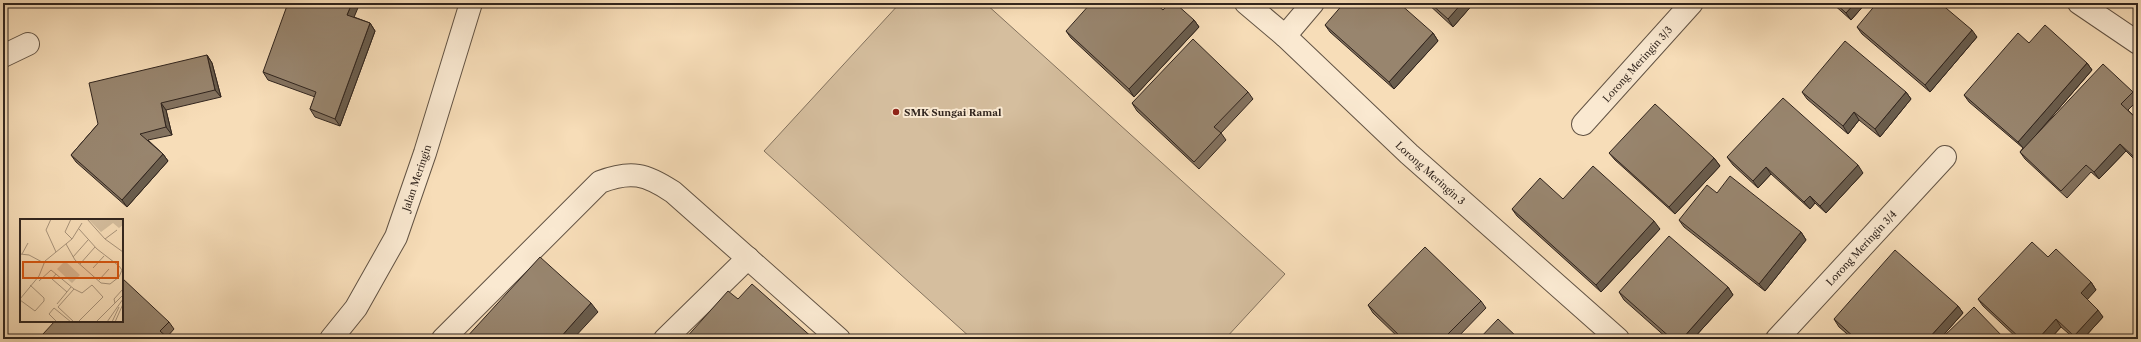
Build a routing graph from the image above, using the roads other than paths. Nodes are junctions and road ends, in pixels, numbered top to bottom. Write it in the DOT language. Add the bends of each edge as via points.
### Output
graph roads {
  1 [pos="470,3"];
  2 [pos="1246,3"];
  3 [pos="1313,3"];
  4 [pos="1692,3"];
  5 [pos="2079,3"];
  6 [pos="1285,36"];
  7 [pos="2138,43"];
  8 [pos="28,44"];
  9 [pos="3,56"];
  10 [pos="1583,124"];
  11 [pos="1945,157"];
  12 [pos="748,258"];
  13 [pos="331,339"];
  14 [pos="443,339"];
  15 [pos="665,339"];
  16 [pos="839,339"];
  17 [pos="1618,339"];
  18 [pos="1777,339"];
  1 -- 13 [label="street, Jalan Meringin" via="425,153 396,237 356,308"];
  2 -- 6 [label="street, Lorong Meringin 3"];
  3 -- 6 [label="street"];
  4 -- 10 [label="street, Lorong Meringin 3/3"];
  5 -- 7 [label="street"];
  6 -- 17 [label="street, Lorong Meringin 3" via="1409,154"];
  8 -- 9 [label="street"];
  11 -- 18 [label="street, Lorong Meringin 3/4"];
  12 -- 14 [label="street" via="673,192 654,180 635,174 616,176 600,182"];
  12 -- 15 [label="street"];
  12 -- 16 [label="street"];
}
